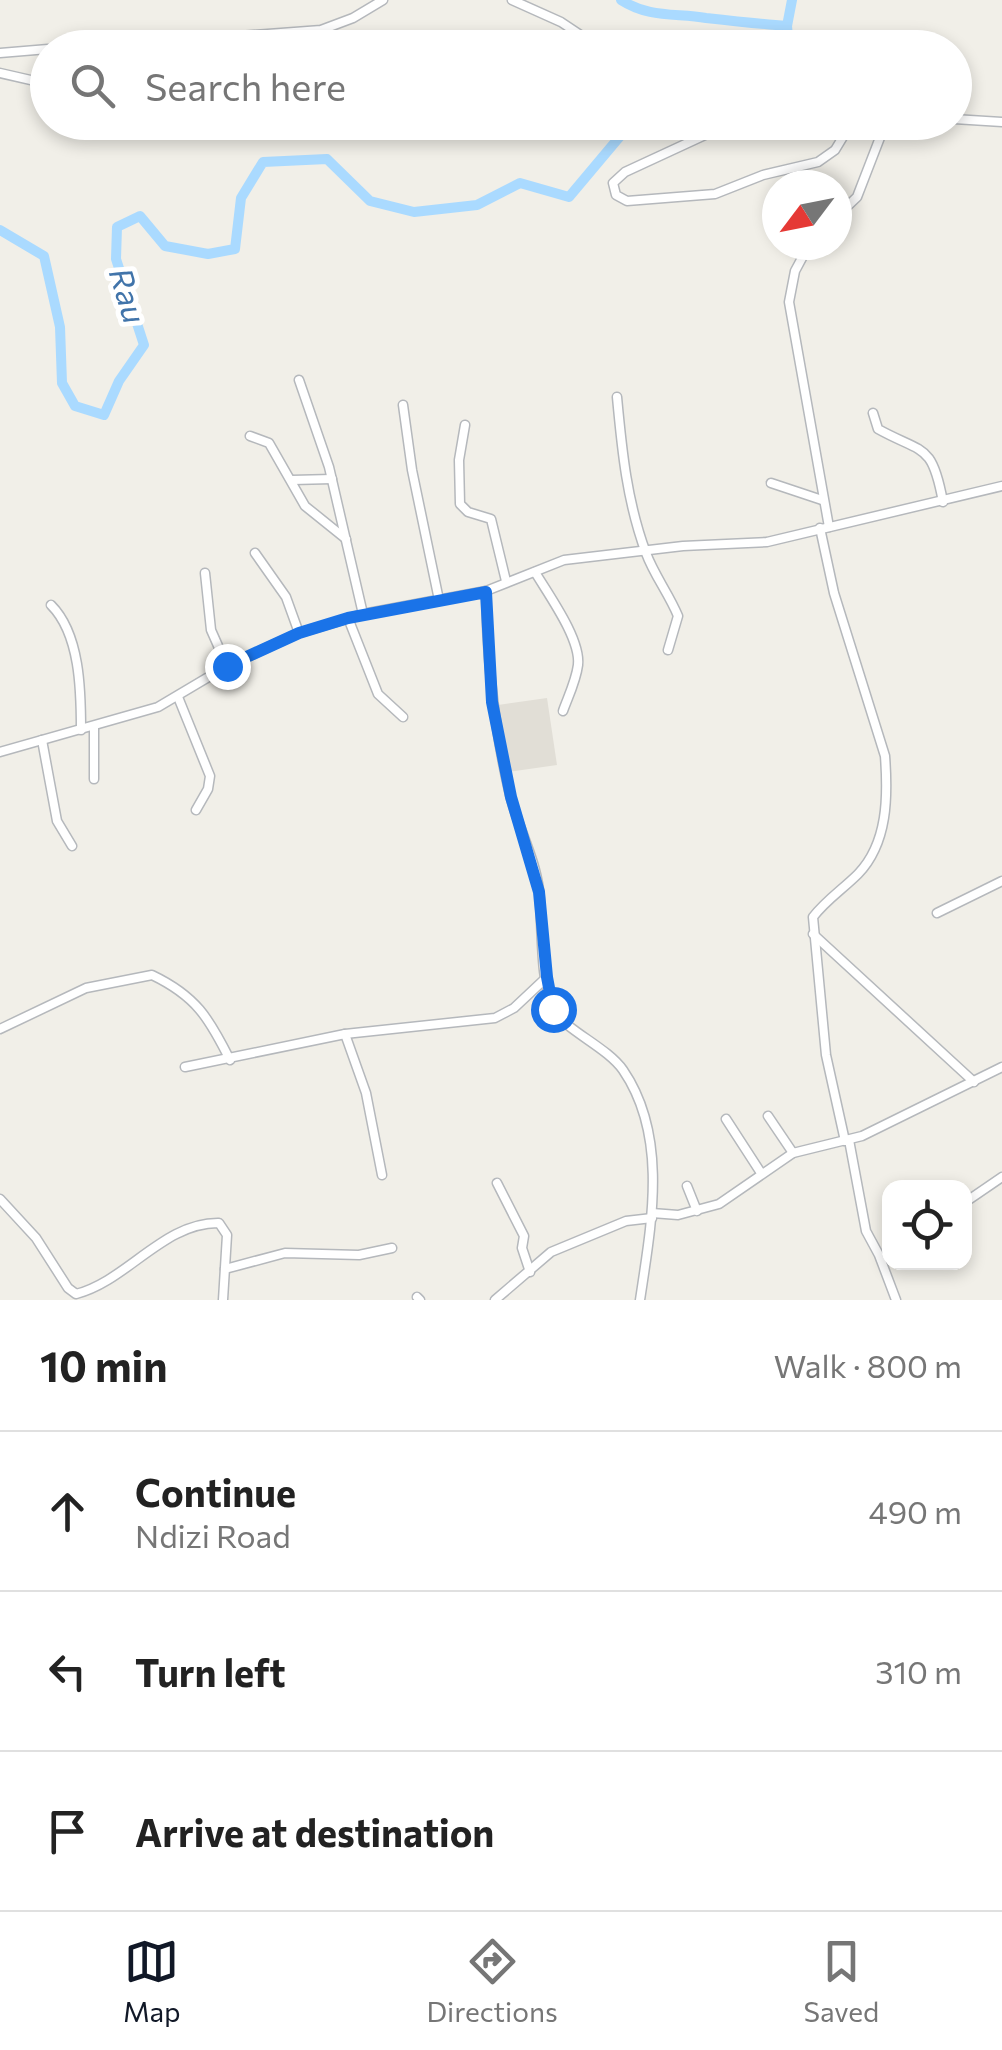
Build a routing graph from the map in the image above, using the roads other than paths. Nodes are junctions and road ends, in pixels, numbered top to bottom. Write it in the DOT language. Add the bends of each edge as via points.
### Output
graph roads {
  1 [pos="384,0"];
  2 [pos="512,0"];
  3 [pos="318,30"];
  4 [pos="573,30"];
  5 [pos="30,50"];
  6 [pos="0,53"];
  7 [pos="0,73"];
  8 [pos="30,80"];
  9 [pos="972,120"];
  10 [pos="1002,122"];
  11 [pos="694,140"];
  12 [pos="842,140"];
  13 [pos="879,140"];
  14 [pos="852,202"];
  15 [pos="801,260"];
  16 [pos="299,380"];
  17 [pos="618,397"];
  18 [pos="403,405"];
  19 [pos="873,413"];
  20 [pos="464,424"];
  21 [pos="250,436"];
  22 [pos="332,479"];
  23 [pos="292,480"];
  24 [pos="770,483"];
  25 [pos="1002,486"];
  26 [pos="822,500"];
  27 [pos="942,502"];
  28 [pos="824,528"];
  29 [pos="346,539"];
  30 [pos="645,551"];
  31 [pos="254,553"];
  32 [pos="535,572"];
  33 [pos="205,573"];
  34 [pos="506,582"];
  35 [pos="486,592"];
  36 [pos="438,600"];
  37 [pos="50,604"];
  38 [pos="363,614"];
  39 [pos="348,618"];
  40 [pos="299,633"];
  41 [pos="668,650"];
  42 [pos="227,666"];
  43 [pos="178,697"];
  44 [pos="563,711"];
  45 [pos="402,717"];
  46 [pos="94,726"];
  47 [pos="81,730"];
  48 [pos="42,740"];
  49 [pos="0,752"];
  50 [pos="94,778"];
  51 [pos="196,810"];
  52 [pos="72,846"];
  53 [pos="1002,881"];
  54 [pos="938,913"];
  55 [pos="813,934"];
  56 [pos="547,977"];
  57 [pos="0,1029"];
  58 [pos="346,1034"];
  59 [pos="230,1060"];
  60 [pos="186,1067"];
  61 [pos="1002,1068"];
  62 [pos="974,1082"];
  63 [pos="768,1116"];
  64 [pos="726,1118"];
  65 [pos="847,1140"];
  66 [pos="793,1153"];
  67 [pos="761,1173"];
  68 [pos="382,1175"];
  69 [pos="1002,1178"];
  70 [pos="498,1183"];
  71 [pos="687,1186"];
  72 [pos="972,1198"];
  73 [pos="0,1200"];
  74 [pos="698,1212"];
  75 [pos="652,1216"];
  76 [pos="392,1248"];
  77 [pos="880,1255"];
  78 [pos="225,1269"];
  79 [pos="530,1272"];
  80 [pos="223,1300"];
  81 [pos="495,1300"];
  82 [pos="640,1300"];
  83 [pos="896,1300"];
  1 -- 3 [label="street"];
  2 -- 4 [label="street"];
  5 -- 6 [label="street"];
  7 -- 8 [label="street"];
  9 -- 10 [label="street"];
  11 -- 12 [label="street" via="625,172 613,183 616,195 626,201 722,192 818,162"];
  13 -- 14 [label="street"];
  15 -- 26 [label="street" via="789,302"];
  16 -- 22 [label="street"];
  17 -- 30 [label="street" via="624,476"];
  18 -- 36 [label="street"];
  19 -- 27 [label="street" via="878,430 924,450"];
  20 -- 34 [label="street" via="460,504 491,519"];
  21 -- 23 [label="street" via="269,443"];
  22 -- 23 [label="street"];
  22 -- 29 [label="street"];
  23 -- 29 [label="street" via="305,506"];
  24 -- 26 [label="street"];
  25 -- 27 [label="street"];
  26 -- 28 [label="street"];
  27 -- 28 [label="street"];
  28 -- 30 [label="street" via="756,544"];
  28 -- 55 [label="street" via="834,593 887,780 872,856 817,912"];
  29 -- 38 [label="street"];
  30 -- 32 [label="street" via="564,560"];
  30 -- 41 [label="street" via="678,616"];
  31 -- 40 [label="street" via="286,597"];
  32 -- 34 [label="street"];
  32 -- 44 [label="street" via="578,654"];
  33 -- 42 [label="street" via="212,630"];
  34 -- 35 [label="street"];
  35 -- 36 [label="street"];
  35 -- 56 [label="street" via="492,702 539,892"];
  36 -- 38 [label="street"];
  37 -- 47 [label="street" via="74,656"];
  38 -- 39 [label="street"];
  39 -- 40 [label="street"];
  39 -- 45 [label="street" via="378,694"];
  40 -- 42 [label="street"];
  42 -- 43 [label="street"];
  43 -- 46 [label="street"];
  43 -- 51 [label="street" via="210,776"];
  46 -- 47 [label="street"];
  46 -- 50 [label="street"];
  47 -- 48 [label="street"];
  48 -- 49 [label="street"];
  48 -- 52 [label="street" via="57,821"];
  53 -- 54 [label="street"];
  55 -- 62 [label="street"];
  55 -- 65 [label="street" via="826,1054"];
  56 -- 58 [label="street" via="495,1018"];
  56 -- 75 [label="street" via="553,1009 606,1052 636,1094 650,1142"];
  57 -- 59 [label="street" via="86,988 152,976 201,1008"];
  58 -- 59 [label="street"];
  58 -- 68 [label="street"];
  59 -- 60 [label="street"];
  61 -- 62 [label="street"];
  62 -- 65 [label="street"];
  63 -- 66 [label="street"];
  64 -- 67 [label="street"];
  65 -- 66 [label="street"];
  65 -- 77 [label="street" via="866,1232"];
  66 -- 67 [label="street"];
  67 -- 74 [label="street"];
  69 -- 72 [label="street"];
  70 -- 79 [label="street" via="524,1236"];
  71 -- 74 [label="street"];
  73 -- 78 [label="street" via="76,1294 178,1235 215,1222 226,1230"];
  74 -- 75 [label="street"];
  75 -- 79 [label="street" via="566,1245"];
  75 -- 82 [label="street"];
  76 -- 78 [label="street" via="359,1255 285,1253"];
  77 -- 83 [label="street"];
  78 -- 80 [label="street"];
  79 -- 81 [label="street"];
}
